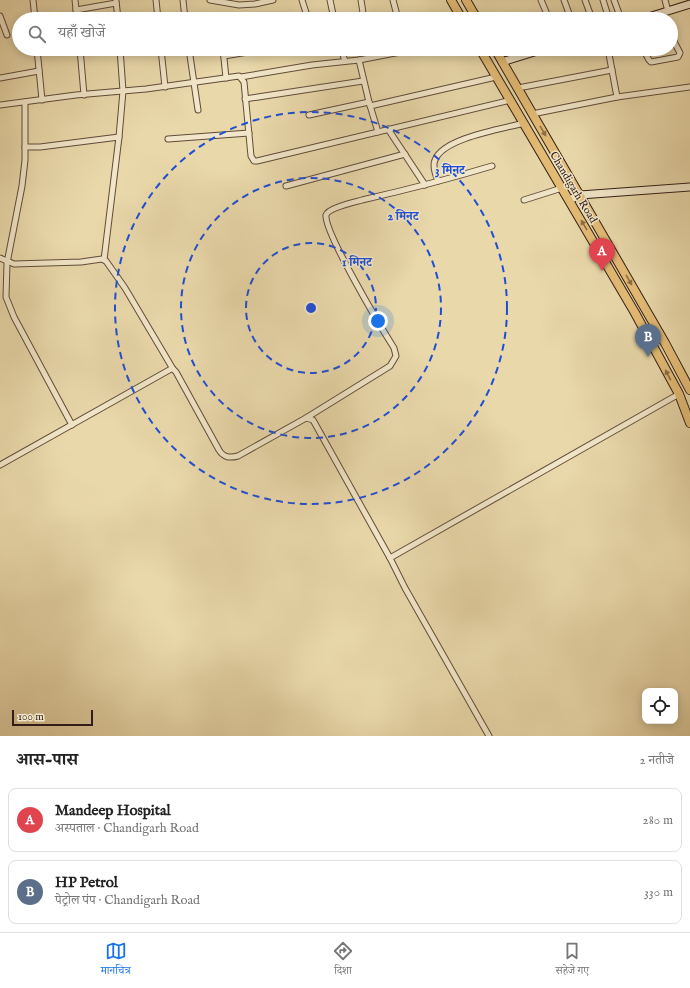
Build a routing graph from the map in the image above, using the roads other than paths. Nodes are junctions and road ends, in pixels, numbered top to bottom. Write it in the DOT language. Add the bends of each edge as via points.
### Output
graph roads {
  1 [pos="33,0"];
  2 [pos="74,0"];
  3 [pos="156,0"];
  4 [pos="183,0"];
  5 [pos="210,0"];
  6 [pos="273,0"];
  7 [pos="302,0"];
  8 [pos="330,0"];
  9 [pos="361,0"];
  10 [pos="393,0"];
  11 [pos="451,0"];
  12 [pos="466,0"];
  13 [pos="541,0"];
  14 [pos="564,0"];
  15 [pos="585,0"];
  16 [pos="603,0"];
  17 [pos="614,0"];
  18 [pos="665,0"];
  19 [pos="116,1"];
  20 [pos="216,1"];
  21 [pos="249,2"];
  22 [pos="689,3"];
  23 [pos="76,10"];
  24 [pos="668,11"];
  25 [pos="34,12"];
  26 [pos="117,12"];
  27 [pos="157,12"];
  28 [pos="184,12"];
  29 [pos="306,12"];
  30 [pos="333,12"];
  31 [pos="363,12"];
  32 [pos="396,12"];
  33 [pos="458,12"];
  34 [pos="473,12"];
  35 [pos="546,12"];
  36 [pos="568,12"];
  37 [pos="589,12"];
  38 [pos="607,12"];
  39 [pos="618,12"];
  40 [pos="0,16"];
  41 [pos="7,35"];
  42 [pos="678,49"];
  43 [pos="38,56"];
  44 [pos="81,56"];
  45 [pos="120,56"];
  46 [pos="162,56"];
  47 [pos="190,56"];
  48 [pos="224,56"];
  49 [pos="344,56"];
  50 [pos="376,56"];
  51 [pos="484,56"];
  52 [pos="499,56"];
  53 [pos="521,56"];
  54 [pos="609,56"];
  55 [pos="647,56"];
  56 [pos="371,57"];
  57 [pos="359,60"];
  58 [pos="345,61"];
  59 [pos="502,62"];
  60 [pos="612,70"];
  61 [pos="39,71"];
  62 [pos="241,77"];
  63 [pos="496,77"];
  64 [pos="0,78"];
  65 [pos="226,78"];
  66 [pos="363,81"];
  67 [pos="194,83"];
  68 [pos="166,87"];
  69 [pos="690,87"];
  70 [pos="518,88"];
  71 [pos="123,91"];
  72 [pos="84,95"];
  73 [pos="617,97"];
  74 [pos="42,100"];
  75 [pos="245,100"];
  76 [pos="510,100"];
  77 [pos="25,102"];
  78 [pos="369,104"];
  79 [pos="0,105"];
  80 [pos="198,110"];
  81 [pos="532,114"];
  82 [pos="309,115"];
  83 [pos="524,123"];
  84 [pos="388,129"];
  85 [pos="378,132"];
  86 [pos="249,133"];
  87 [pos="119,137"];
  88 [pos="168,139"];
  89 [pos="25,147"];
  90 [pos="405,154"];
  91 [pos="492,166"];
  92 [pos="438,181"];
  93 [pos="425,185"];
  94 [pos="286,186"];
  95 [pos="690,187"];
  96 [pos="562,188"];
  97 [pos="580,195"];
  98 [pos="524,200"];
  99 [pos="569,200"];
  100 [pos="0,258"];
  101 [pos="104,260"];
  102 [pos="7,262"];
  103 [pos="173,369"];
  104 [pos="689,386"];
  105 [pos="679,394"];
  106 [pos="306,418"];
  107 [pos="690,423"];
  108 [pos="72,425"];
  109 [pos="0,465"];
  110 [pos="390,558"];
  111 [pos="489,736"];
  1 -- 25 [label="street"];
  2 -- 23 [label="street"];
  3 -- 27 [label="street"];
  4 -- 28 [label="street"];
  5 -- 20 [label="street"];
  6 -- 21 [label="street"];
  7 -- 29 [label="street"];
  8 -- 30 [label="street"];
  9 -- 31 [label="street"];
  10 -- 32 [label="street"];
  11 -- 33 [label="main road"];
  12 -- 34 [label="main road"];
  13 -- 35 [label="street"];
  14 -- 36 [label="street"];
  15 -- 37 [label="street"];
  16 -- 38 [label="street"];
  17 -- 39 [label="street"];
  18 -- 24 [label="street"];
  19 -- 23 [label="street"];
  19 -- 26 [label="street"];
  20 -- 21 [label="street" via="239,5"];
  22 -- 24 [label="street"];
  40 -- 41 [label="street"];
  42 -- 55 [label="street" via="678,57 651,62"];
  43 -- 61 [label="street"];
  44 -- 72 [label="street"];
  45 -- 71 [label="street"];
  46 -- 68 [label="street"];
  47 -- 67 [label="street"];
  48 -- 65 [label="street"];
  49 -- 58 [label="street"];
  50 -- 56 [label="street"];
  51 -- 63 [label="main road, Chandigarh Road"];
  52 -- 59 [label="main road, Chandigarh Road"];
  53 -- 59 [label="street"];
  54 -- 60 [label="street"];
  56 -- 57 [label="street"];
  57 -- 58 [label="street"];
  57 -- 66 [label="street"];
  58 -- 62 [label="street"];
  59 -- 70 [label="main road, Chandigarh Road"];
  60 -- 70 [label="street"];
  60 -- 73 [label="street"];
  61 -- 64 [label="street"];
  61 -- 74 [label="street"];
  62 -- 65 [label="street"];
  62 -- 75 [label="street" via="244,82"];
  63 -- 76 [label="main road, Chandigarh Road"];
  63 -- 78 [label="street"];
  65 -- 67 [label="street"];
  66 -- 75 [label="street"];
  66 -- 78 [label="street"];
  67 -- 68 [label="street"];
  67 -- 80 [label="street"];
  68 -- 71 [label="street"];
  69 -- 73 [label="street"];
  70 -- 81 [label="main road, Chandigarh Road"];
  71 -- 72 [label="street"];
  71 -- 87 [label="street"];
  72 -- 74 [label="street"];
  73 -- 81 [label="street"];
  74 -- 77 [label="street"];
  75 -- 86 [label="street"];
  76 -- 83 [label="main road, Chandigarh Road"];
  76 -- 84 [label="street"];
  77 -- 79 [label="street"];
  77 -- 89 [label="street"];
  78 -- 82 [label="street"];
  78 -- 85 [label="street"];
  81 -- 97 [label="main road, Chandigarh Road, one-way"];
  83 -- 92 [label="street" via="468,137 444,149 434,163"];
  83 -- 96 [label="main road, Chandigarh Road"];
  84 -- 85 [label="street"];
  84 -- 90 [label="street"];
  85 -- 86 [label="street" via="257,161 251,156"];
  86 -- 88 [label="street"];
  87 -- 89 [label="street"];
  87 -- 101 [label="street"];
  89 -- 102 [label="street" via="22,186"];
  90 -- 93 [label="street"];
  90 -- 94 [label="street"];
  91 -- 92 [label="street"];
  92 -- 93 [label="street"];
  93 -- 106 [label="street" via="350,203 327,213 328,224 342,258 394,348 396,356 390,366"];
  95 -- 97 [label="street"];
  96 -- 98 [label="street"];
  96 -- 99 [label="main road, Chandigarh Road"];
  97 -- 99 [label="street"];
  97 -- 104 [label="main road, Chandigarh Road, one-way"];
  105 -- 99 [label="main road, Chandigarh Road, one-way" via="636,312"];
  100 -- 102 [label="street"];
  101 -- 102 [label="street" via="14,264"];
  101 -- 103 [label="street" via="109,263 125,288"];
  102 -- 108 [label="street" via="7,302"];
  103 -- 106 [label="street" via="222,455 227,457 238,456"];
  103 -- 108 [label="street"];
  105 -- 107 [label="main road, Chandigarh Road"];
  105 -- 110 [label="street"];
  106 -- 110 [label="street" via="316,424"];
  108 -- 109 [label="street"];
  110 -- 111 [label="street"];
}
